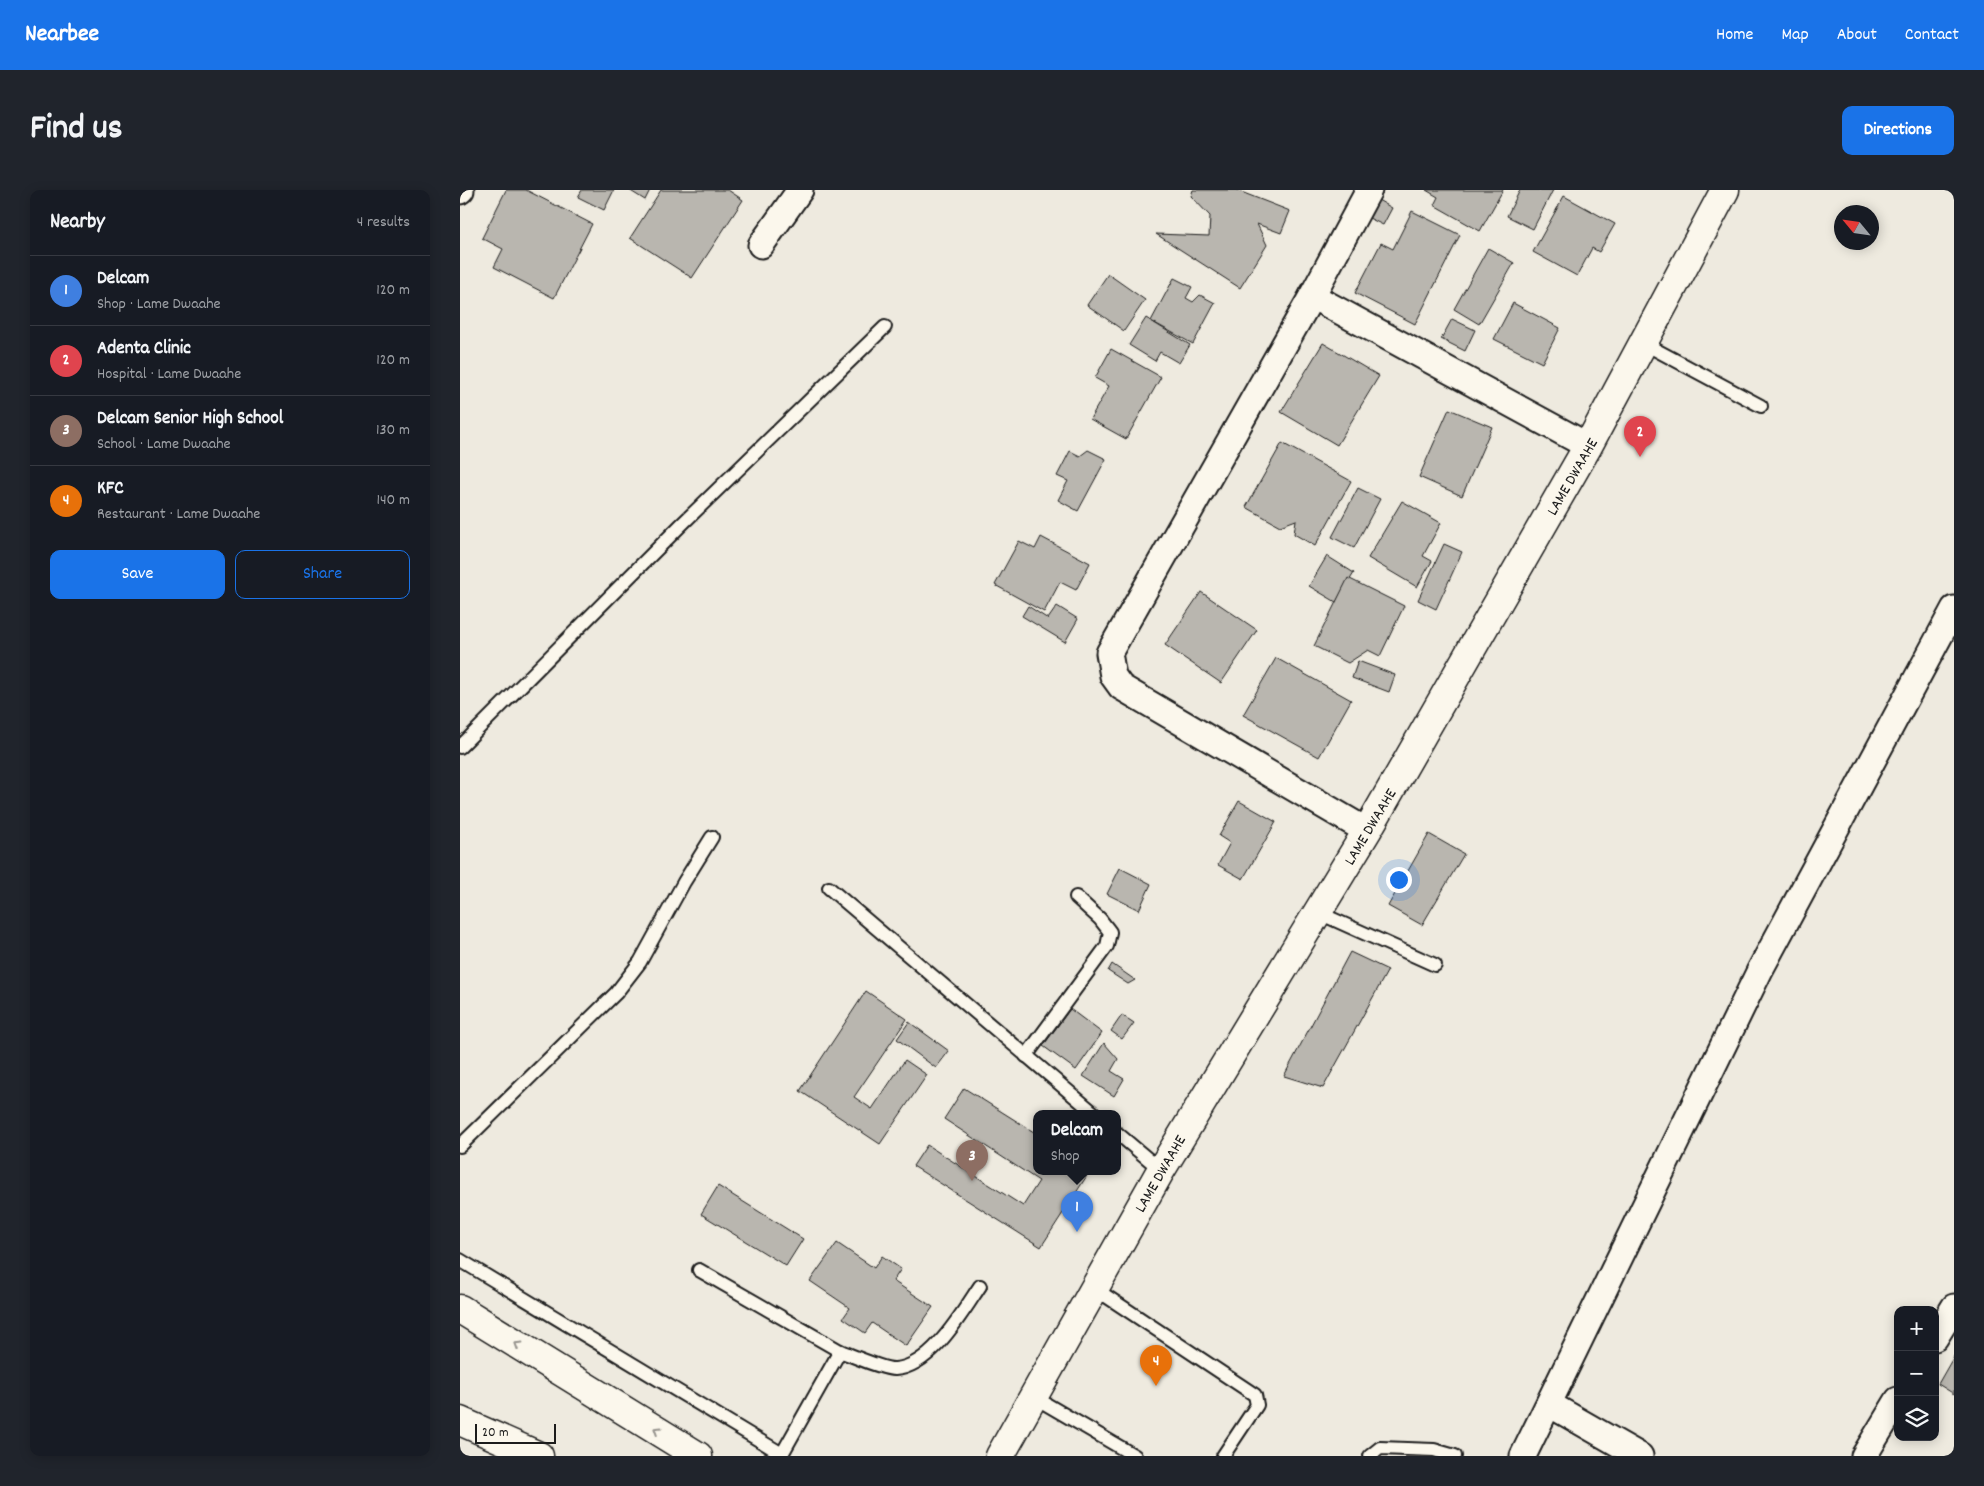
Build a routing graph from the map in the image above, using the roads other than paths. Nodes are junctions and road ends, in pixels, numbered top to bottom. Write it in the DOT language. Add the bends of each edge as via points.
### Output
graph roads {
  1 [pos="800,190"];
  2 [pos="1369,190"];
  3 [pos="1725,190"];
  4 [pos="761,245"];
  5 [pos="1312,296"];
  6 [pos="885,327"];
  7 [pos="1643,343"];
  8 [pos="1761,406"];
  9 [pos="1588,446"];
  10 [pos="1954,610"];
  11 [pos="460,747"];
  12 [pos="1367,831"];
  13 [pos="712,837"];
  14 [pos="830,888"];
  15 [pos="1076,897"];
  16 [pos="1317,912"];
  17 [pos="1435,965"];
  18 [pos="1026,1056"];
  19 [pos="1090,1110"];
  20 [pos="1121,1136"];
  21 [pos="460,1146"];
  22 [pos="1160,1170"];
  23 [pos="460,1260"];
  24 [pos="699,1270"];
  25 [pos="980,1286"];
  26 [pos="1094,1288"];
  27 [pos="1954,1307"];
  28 [pos="460,1309"];
  29 [pos="1939,1331"];
  30 [pos="840,1351"];
  31 [pos="1034,1396"];
  32 [pos="1549,1404"];
  33 [pos="1894,1407"];
  34 [pos="460,1422"];
  35 [pos="782,1455"];
  36 [pos="539,1456"];
  37 [pos="698,1456"];
  38 [pos="1000,1456"];
  39 [pos="1136,1456"];
  40 [pos="1223,1456"];
  41 [pos="1370,1456"];
  42 [pos="1455,1456"];
  43 [pos="1523,1456"];
  44 [pos="1640,1456"];
  45 [pos="1864,1456"];
  1 -- 4 [label="street"];
  2 -- 5 [label="street"];
  3 -- 7 [label="main road, LAME DWAAHE"];
  5 -- 9 [label="street"];
  5 -- 12 [label="street" via="1109,654 1113,676 1121,688"];
  6 -- 11 [label="lane" via="681,525"];
  7 -- 8 [label="lane"];
  7 -- 9 [label="main road, LAME DWAAHE"];
  9 -- 12 [label="main road, LAME DWAAHE"];
  10 -- 32 [label="street" via="1760,970"];
  12 -- 16 [label="main road, LAME DWAAHE"];
  13 -- 21 [label="lane" via="640,962 616,993"];
  14 -- 18 [label="lane"];
  15 -- 18 [label="lane" via="1110,932 1107,946"];
  16 -- 17 [label="lane"];
  16 -- 22 [label="main road, LAME DWAAHE"];
  18 -- 19 [label="lane"];
  20 -- 22 [label="lane"];
  22 -- 26 [label="main road, LAME DWAAHE"];
  23 -- 35 [label="lane"];
  24 -- 30 [label="lane"];
  25 -- 30 [label="lane" via="954,1326 916,1364 894,1369"];
  26 -- 31 [label="main road, LAME DWAAHE"];
  26 -- 40 [label="lane" via="1255,1395 1257,1405"];
  27 -- 29 [label="street"];
  37 -- 28 [label="main road, one-way"];
  30 -- 35 [label="lane"];
  31 -- 38 [label="main road, LAME DWAAHE"];
  31 -- 39 [label="lane"];
  32 -- 43 [label="street"];
  32 -- 44 [label="street"];
  33 -- 45 [label="street"];
  34 -- 36 [label="main road"];
  41 -- 42 [label="lane" via="1380,1448 1434,1450"];
}
